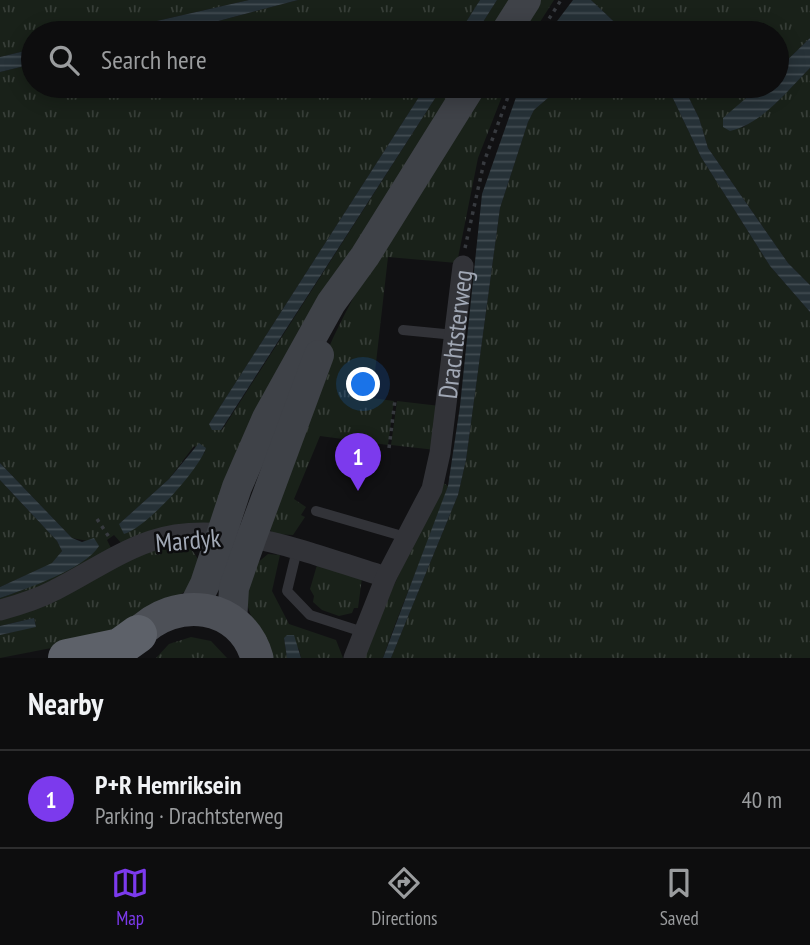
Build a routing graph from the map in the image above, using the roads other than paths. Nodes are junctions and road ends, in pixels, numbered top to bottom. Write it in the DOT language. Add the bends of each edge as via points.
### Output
graph roads {
  1 [pos="526,0"];
  2 [pos="513,21"];
  3 [pos="464,98"];
  4 [pos="365,256"];
  5 [pos="463,266"];
  6 [pos="403,331"];
  7 [pos="455,335"];
  8 [pos="316,511"];
  9 [pos="220,535"];
  10 [pos="409,538"];
  11 [pos="250,539"];
  12 [pos="297,550"];
  13 [pos="386,577"];
  14 [pos="0,610"];
  15 [pos="189,616"];
  16 [pos="232,621"];
  17 [pos="363,632"];
  18 [pos="139,650"];
  19 [pos="79,657"];
  20 [pos="242,658"];
  21 [pos="257,658"];
  22 [pos="354,658"];
  1 -- 2 [label="main road"];
  3 -- 4 [label="main road"];
  4 -- 9 [label="main road" via="331,303 267,418"];
  4 -- 11 [label="main road" via="313,370"];
  5 -- 7 [label="street, Drachtsterweg"];
  6 -- 7 [label="lane"];
  7 -- 10 [label="street, Drachtsterweg" via="432,489"];
  8 -- 10 [label="lane"];
  9 -- 11 [label="street, Mardyk"];
  9 -- 14 [label="street, Mardyk" via="151,541 54,591"];
  9 -- 15 [label="main road" via="205,584"];
  10 -- 13 [label="street, Drachtsterweg"];
  11 -- 12 [label="street, Mardyk"];
  11 -- 16 [label="main road" via="234,589"];
  12 -- 13 [label="street, Mardyk"];
  12 -- 17 [label="lane" via="287,591 310,615"];
  13 -- 17 [label="street, Drachtsterweg"];
  15 -- 16 [label="main road" via="217,612"];
  15 -- 18 [label="main road"];
  15 -- 20 [label="main road" via="218,630"];
  16 -- 21 [label="main road" via="252,642"];
  17 -- 22 [label="street"];
  18 -- 19 [label="highway" via="120,647"];
}
